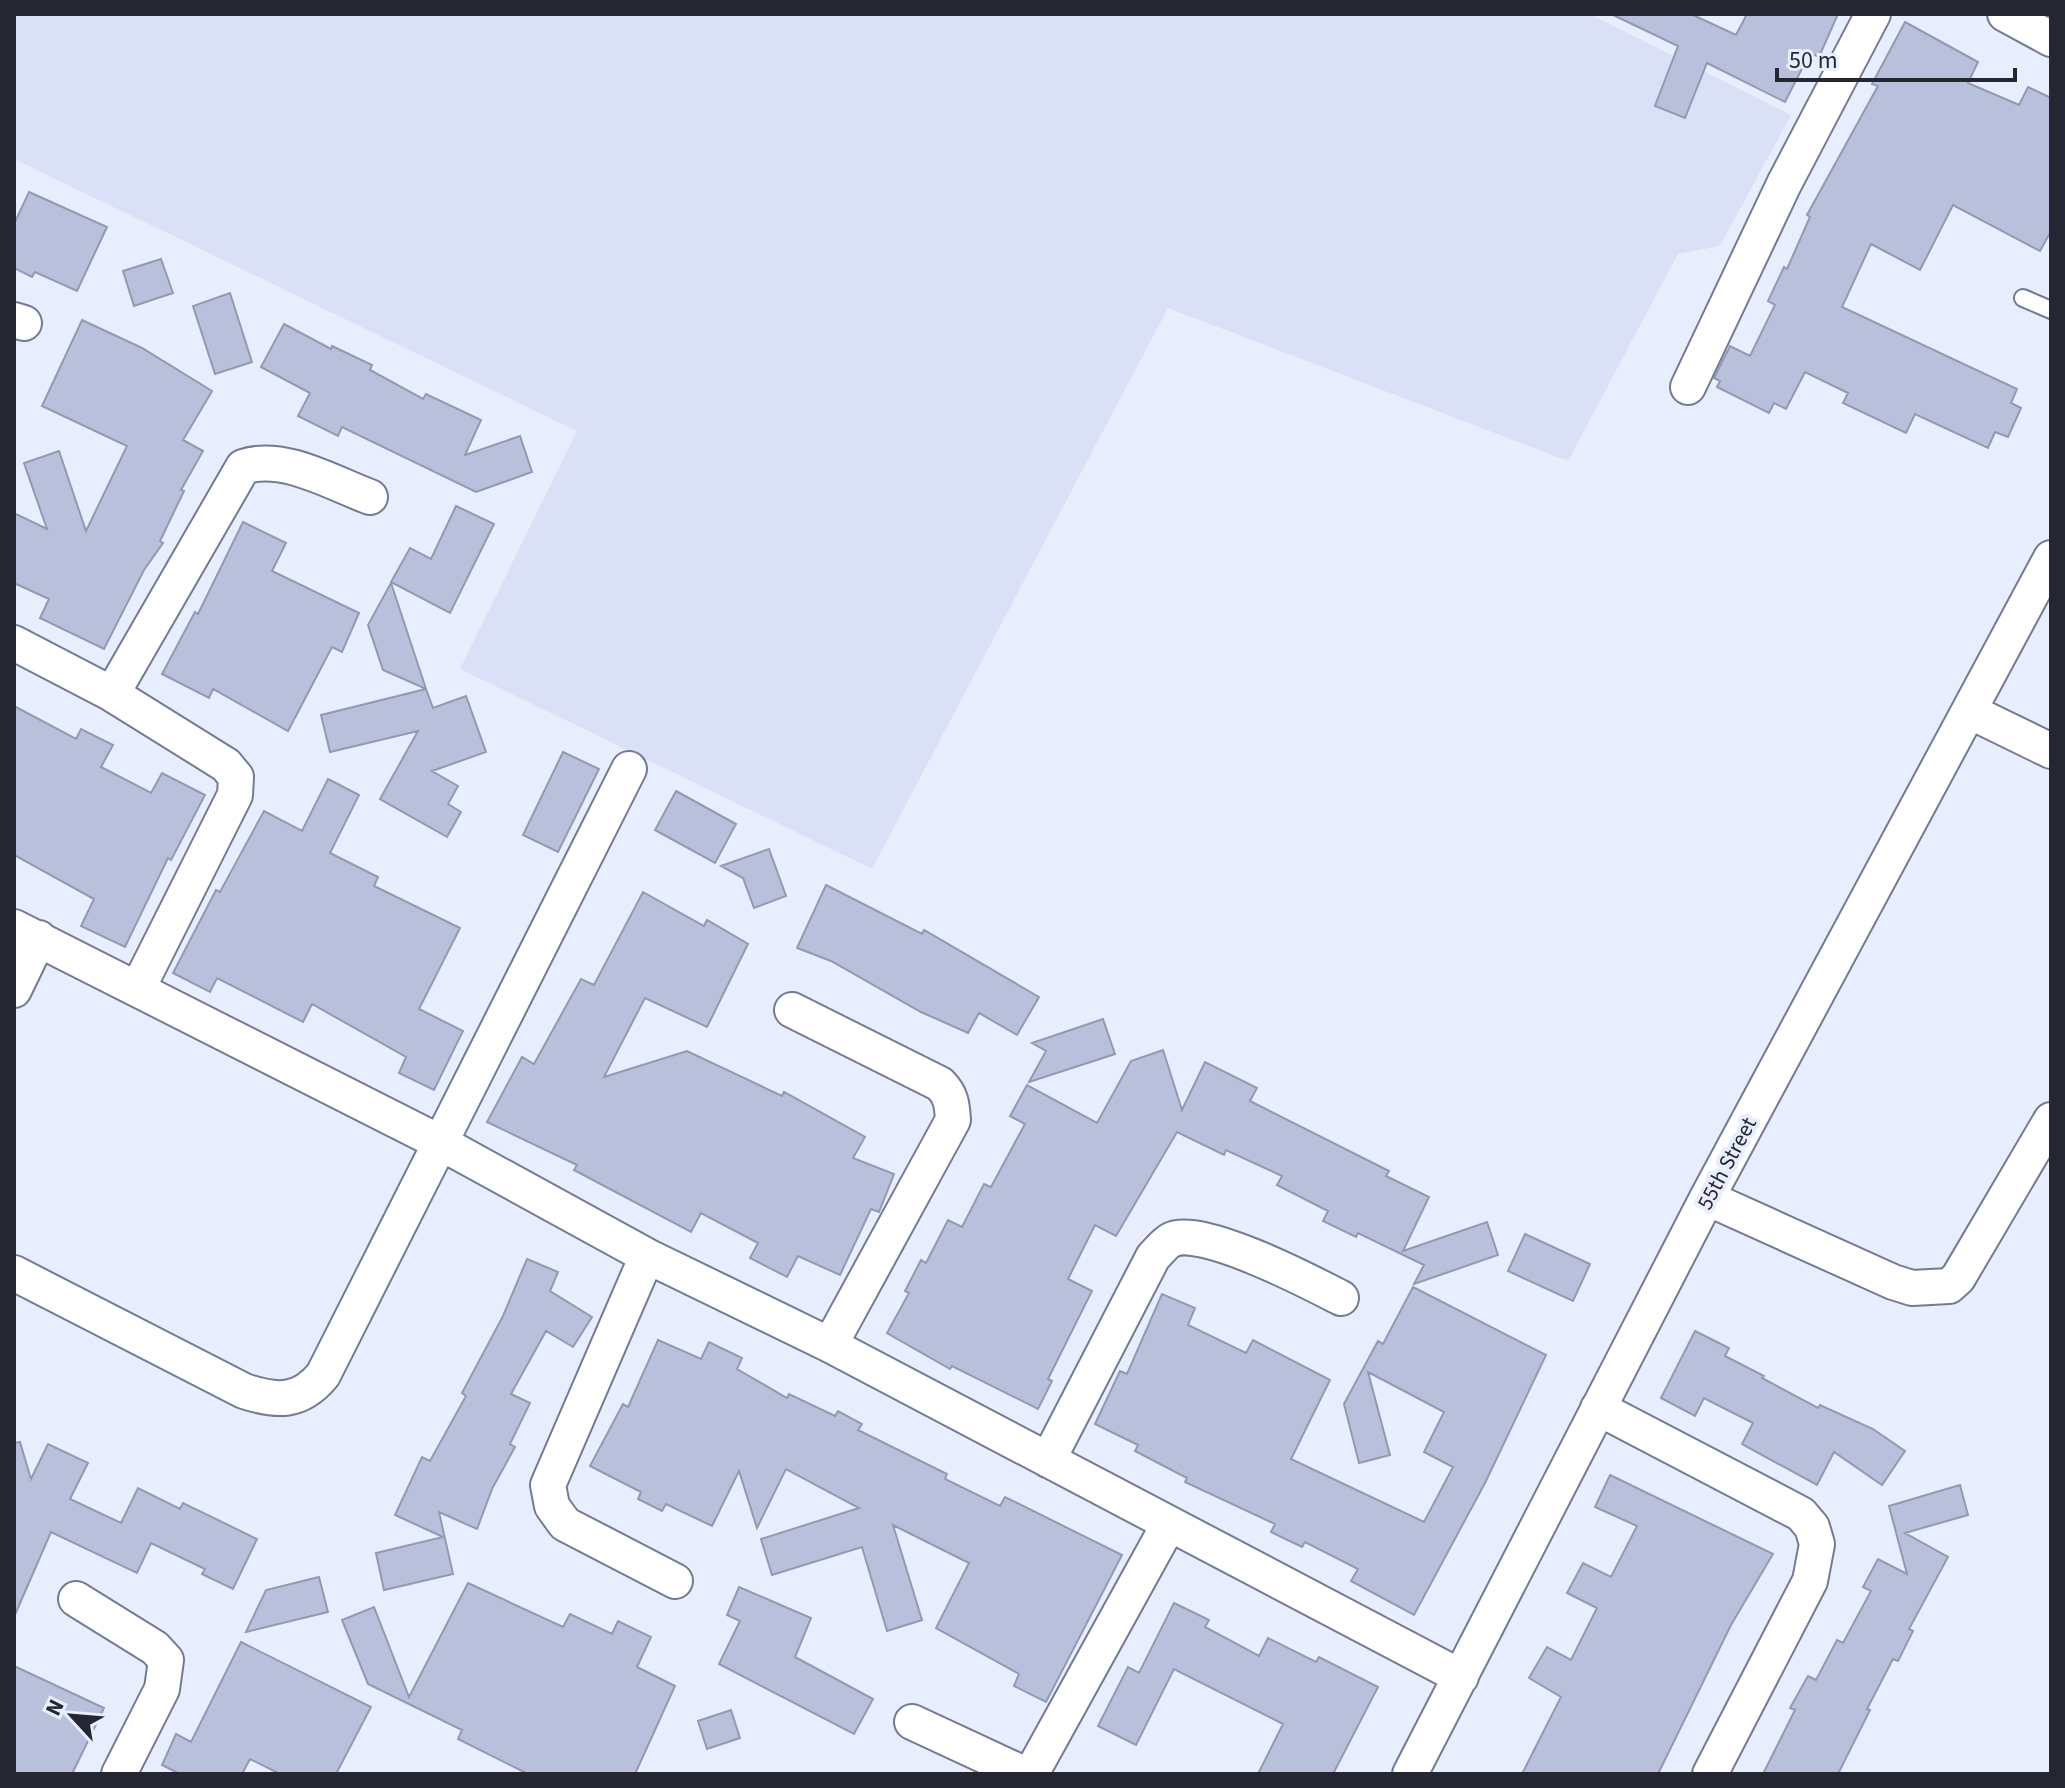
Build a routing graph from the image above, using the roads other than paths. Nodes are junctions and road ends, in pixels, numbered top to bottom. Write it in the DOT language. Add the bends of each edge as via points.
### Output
graph roads {
  1 [pos="1873,14"];
  2 [pos="2023,298"];
  3 [pos="2051,310"];
  4 [pos="1688,387"];
  5 [pos="370,497"];
  6 [pos="2051,558"];
  7 [pos="14,643"];
  8 [pos="112,694"];
  9 [pos="1971,712"];
  10 [pos="2051,751"];
  11 [pos="629,769"];
  12 [pos="27,933"];
  13 [pos="138,988"];
  14 [pos="14,990"];
  15 [pos="792,1010"];
  16 [pos="2051,1120"];
  17 [pos="441,1143"];
  18 [pos="1707,1198"];
  19 [pos="647,1256"];
  20 [pos="14,1273"];
  21 [pos="1341,1298"];
  22 [pos="830,1345"];
  23 [pos="1598,1408"];
  24 [pos="1048,1460"];
  25 [pos="1169,1524"];
  26 [pos="675,1581"];
  27 [pos="76,1599"];
  28 [pos="1461,1677"];
  29 [pos="912,1722"];
  30 [pos="119,1774"];
  31 [pos="1024,1774"];
  32 [pos="1031,1774"];
  33 [pos="1410,1774"];
  34 [pos="1710,1774"];
  1 -- 4 [label="street" via="1784,184"];
  2 -- 3 [label="lane"];
  5 -- 8 [label="street" via="277,463 259,461 243,467"];
  6 -- 9 [label="street, 55th Street"];
  7 -- 8 [label="street"];
  8 -- 13 [label="street" via="226,765 238,787"];
  9 -- 10 [label="street"];
  9 -- 18 [label="street, 55th Street"];
  11 -- 17 [label="street"];
  12 -- 13 [label="street"];
  12 -- 14 [label="street"];
  13 -- 17 [label="street"];
  15 -- 22 [label="street" via="940,1084 952,1106 953,1120"];
  16 -- 18 [label="street" via="1949,1286 1912,1288 1893,1282"];
  17 -- 19 [label="street"];
  17 -- 20 [label="street" via="323,1375 302,1395 283,1401 244,1391"];
  18 -- 23 [label="street, 55th Street"];
  19 -- 22 [label="street"];
  19 -- 26 [label="street" via="548,1485 552,1506 565,1524"];
  21 -- 24 [label="street" via="1287,1270 1195,1236 1171,1240 1153,1257"];
  22 -- 24 [label="street"];
  23 -- 28 [label="street, 55th Street"];
  23 -- 34 [label="street" via="1801,1514 1812,1527 1817,1544 1810,1581"];
  24 -- 25 [label="street"];
  25 -- 28 [label="street"];
  25 -- 32 [label="street"];
  27 -- 30 [label="street" via="166,1660 162,1689"];
  28 -- 33 [label="street, 55th Street"];
  29 -- 31 [label="street"];
}
